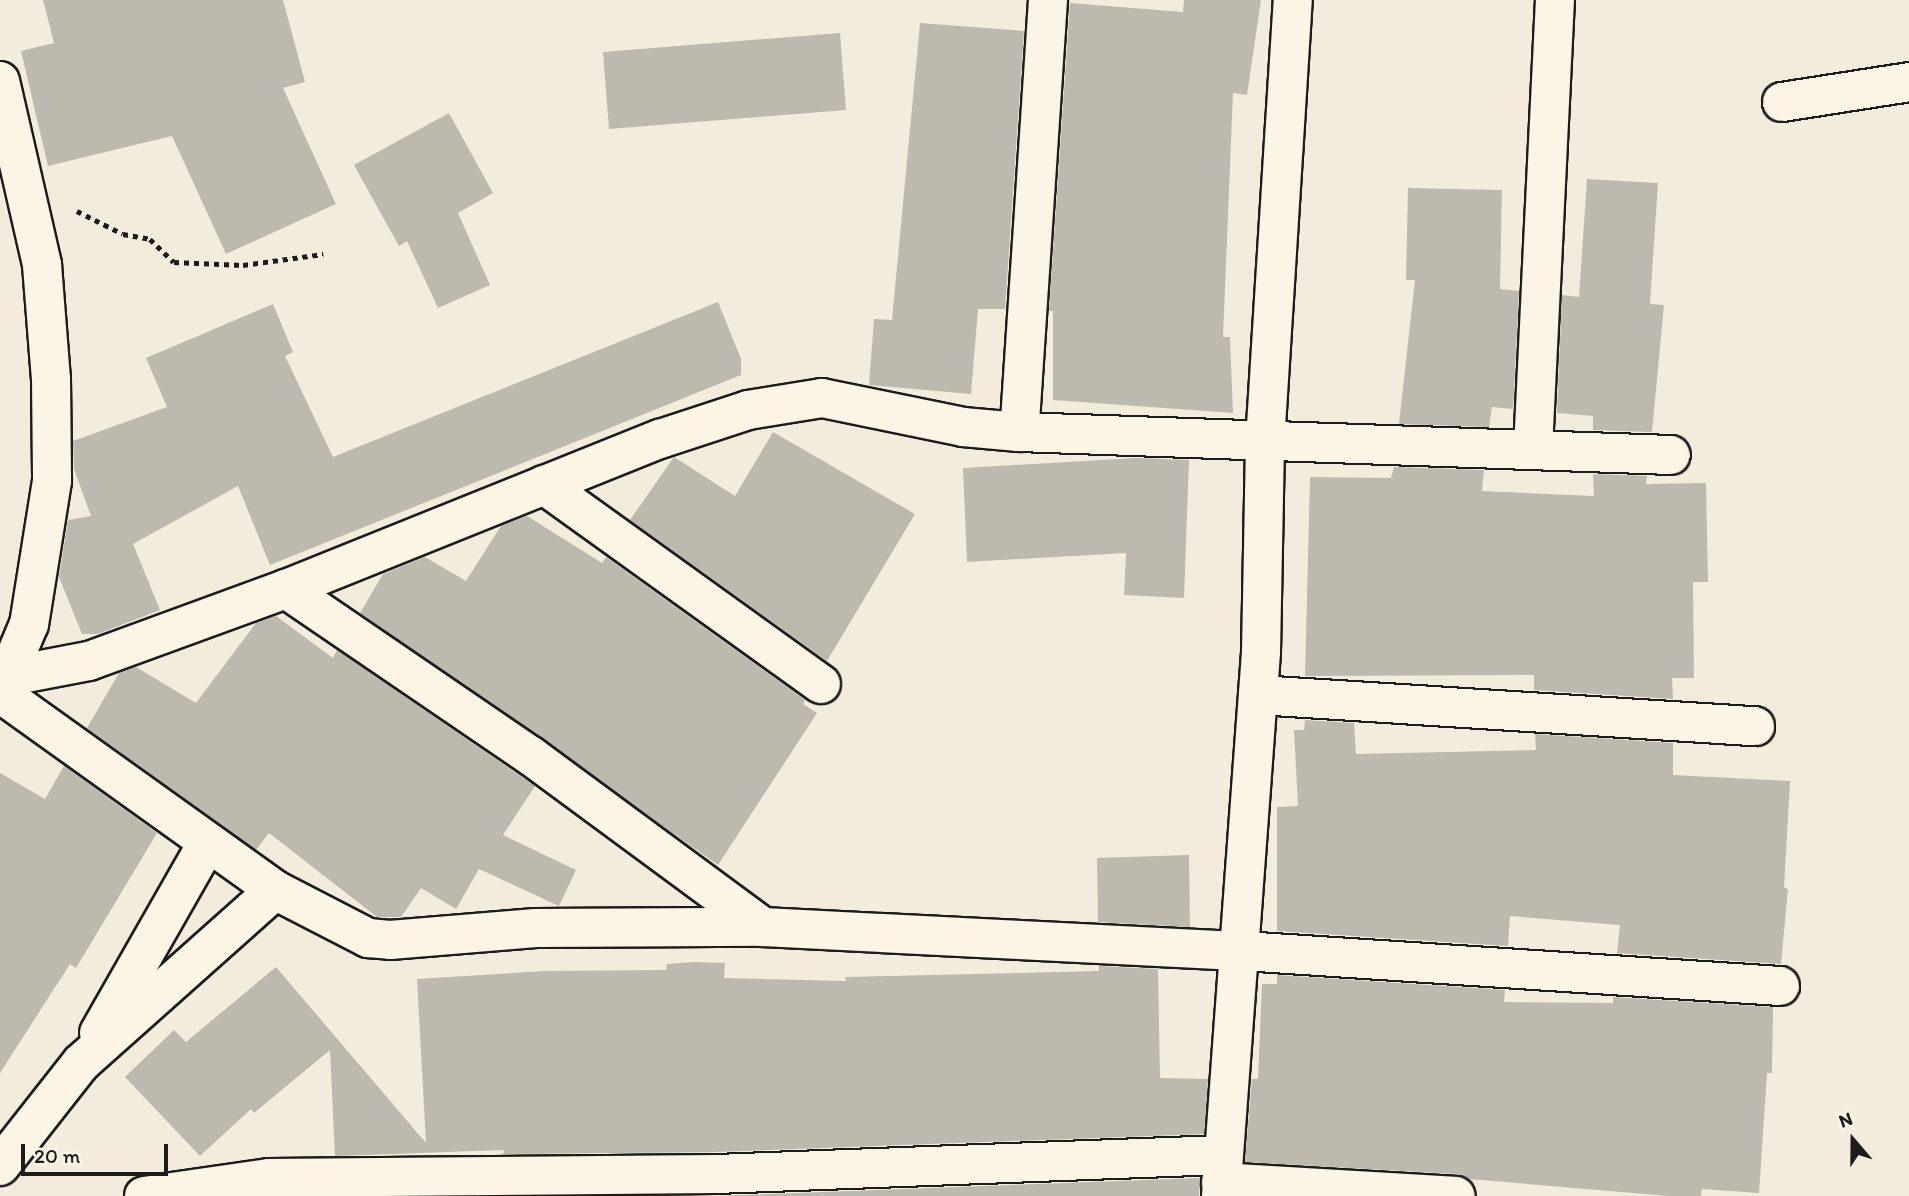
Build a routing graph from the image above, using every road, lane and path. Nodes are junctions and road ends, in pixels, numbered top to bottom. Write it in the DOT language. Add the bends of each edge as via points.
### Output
graph roads {
  1 [pos="1048,0"];
  2 [pos="1293,0"];
  3 [pos="1555,0"];
  4 [pos="0,81"];
  5 [pos="1909,82"];
  6 [pos="1782,102"];
  7 [pos="70,208"];
  8 [pos="323,254"];
  9 [pos="1019,432"];
  10 [pos="1265,442"];
  11 [pos="1533,449"];
  12 [pos="1671,456"];
  13 [pos="544,485"];
  14 [pos="286,589"];
  15 [pos="821,684"];
  16 [pos="3,689"];
  17 [pos="1258,695"];
  18 [pos="1755,726"];
  19 [pos="208,844"];
  20 [pos="275,890"];
  21 [pos="763,927"];
  22 [pos="1242,951"];
  23 [pos="1780,986"];
  24 [pos="81,1063"];
  25 [pos="0,1166"];
  26 [pos="1222,1178"];
  27 [pos="716,1185"];
  28 [pos="144,1196"];
  29 [pos="1457,1196"];
  1 -- 9 [label="street"];
  2 -- 10 [label="street"];
  3 -- 11 [label="street"];
  4 -- 16 [label="street" via="42,265 51,379 52,481 29,624"];
  5 -- 6 [label="street"];
  7 -- 8 [label="path" via="123,234 150,239 174,262 243,265"];
  9 -- 10 [label="street"];
  9 -- 13 [label="street" via="963,427 822,398 748,410"];
  10 -- 11 [label="street"];
  10 -- 17 [label="street"];
  11 -- 12 [label="street"];
  13 -- 14 [label="street"];
  13 -- 15 [label="street"];
  14 -- 16 [label="street"];
  14 -- 21 [label="street" via="531,756"];
  16 -- 19 [label="street"];
  17 -- 18 [label="street"];
  17 -- 22 [label="street"];
  19 -- 20 [label="street"];
  19 -- 24 [label="street"];
  20 -- 21 [label="street" via="359,934 390,940 536,928"];
  20 -- 24 [label="street"];
  21 -- 22 [label="street"];
  22 -- 23 [label="street"];
  22 -- 26 [label="street"];
  24 -- 25 [label="street"];
  26 -- 27 [label="street"];
  26 -- 29 [label="street"];
  27 -- 28 [label="street" via="269,1178"];
}
